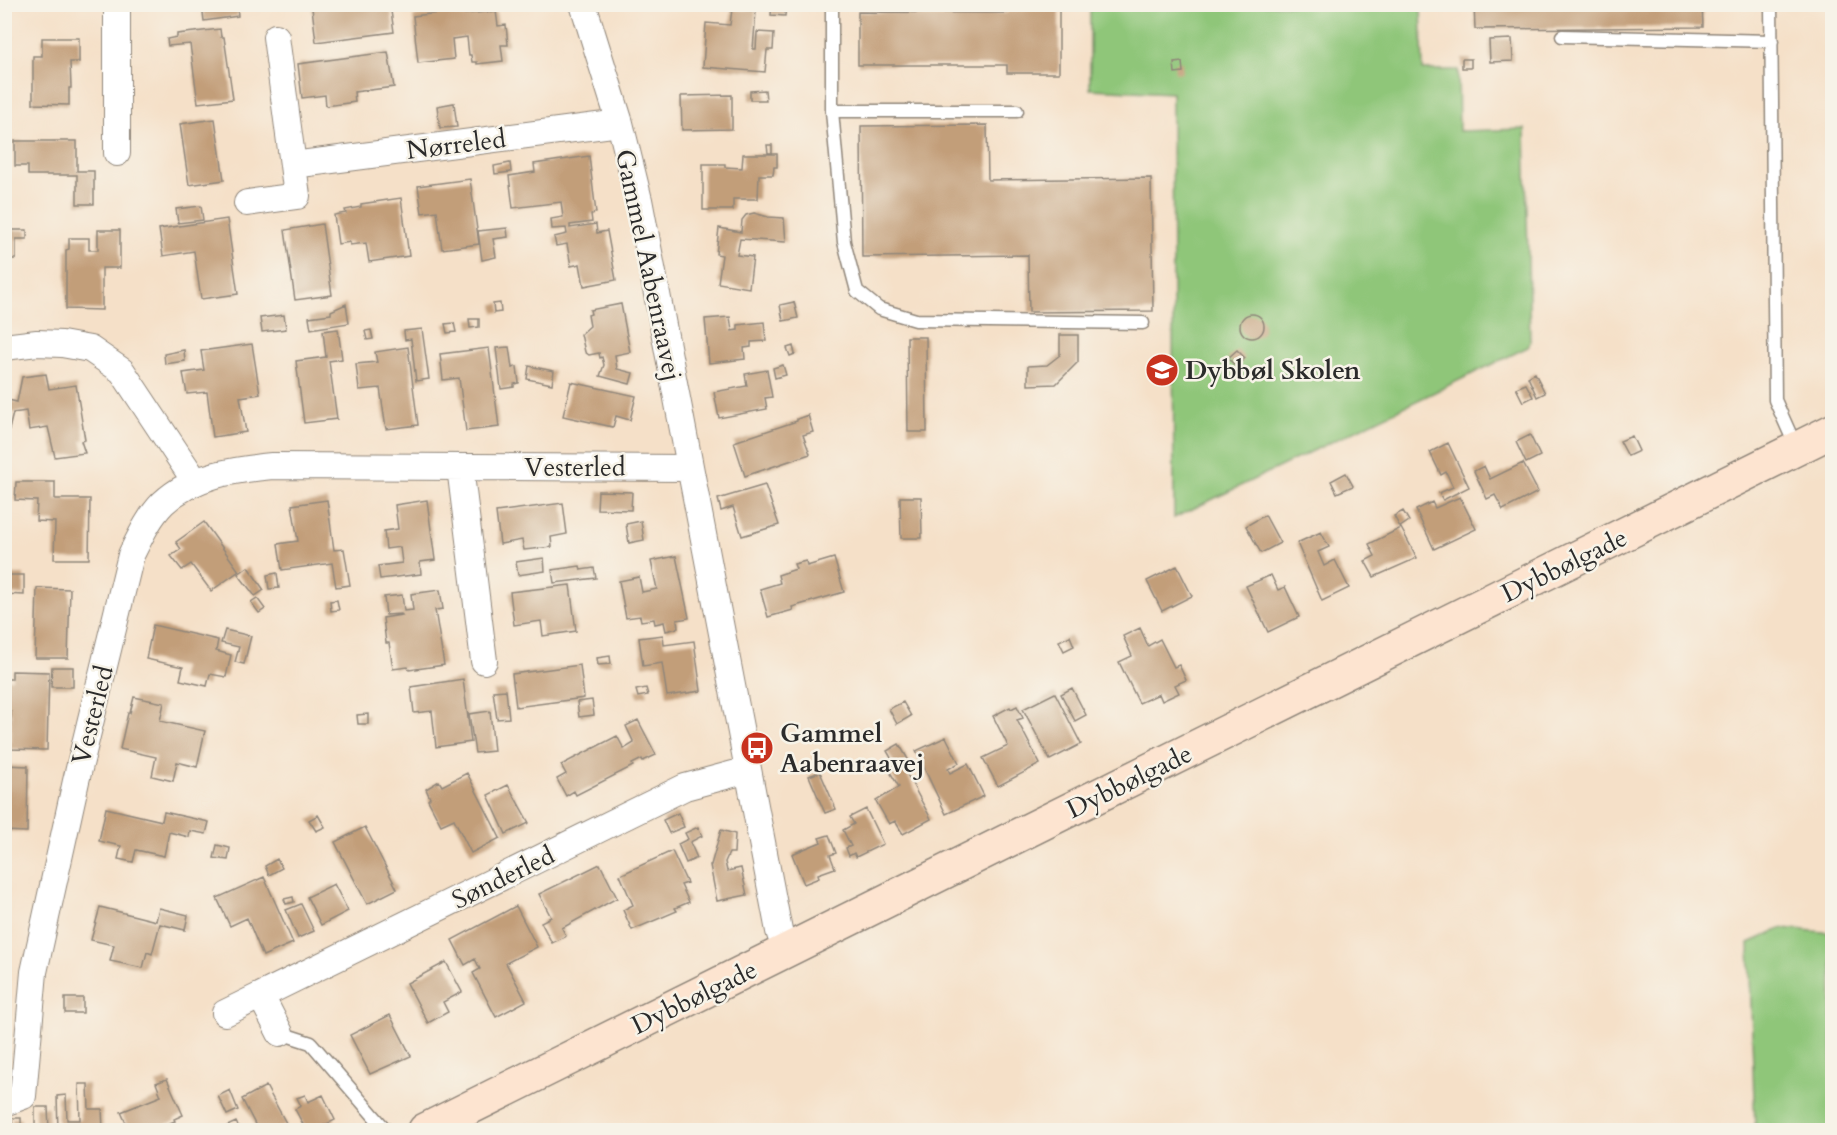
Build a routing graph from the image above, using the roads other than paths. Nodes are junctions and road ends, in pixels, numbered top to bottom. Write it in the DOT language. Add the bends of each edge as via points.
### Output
graph roads {
  1 [pos="117,4"];
  2 [pos="583,4"];
  3 [pos="832,4"];
  4 [pos="1771,4"];
  5 [pos="1562,36"];
  6 [pos="276,37"];
  7 [pos="1772,41"];
  8 [pos="832,111"];
  9 [pos="1017,111"];
  10 [pos="620,123"];
  11 [pos="117,153"];
  12 [pos="293,165"];
  13 [pos="247,203"];
  14 [pos="1143,323"];
  15 [pos="4,347"];
  16 [pos="1833,431"];
  17 [pos="1797,448"];
  18 [pos="460,467"];
  19 [pos="690,468"];
  20 [pos="195,481"];
  21 [pos="484,661"];
  22 [pos="748,770"];
  23 [pos="786,952"];
  24 [pos="261,996"];
  25 [pos="225,1013"];
  26 [pos="280,1033"];
  27 [pos="4,1104"];
  28 [pos="386,1131"];
  29 [pos="425,1131"];
  1 -- 11 [label="street"];
  2 -- 10 [label="street, Gammel Aabenraavej"];
  3 -- 8 [label="lane"];
  4 -- 7 [label="lane"];
  5 -- 7 [label="lane"];
  6 -- 12 [label="street"];
  7 -- 17 [label="lane" via="1775,400"];
  8 -- 9 [label="lane"];
  8 -- 14 [label="lane" via="844,242 857,291 879,309 916,320"];
  10 -- 12 [label="street, Nørreled"];
  10 -- 19 [label="street, Gammel Aabenraavej" via="639,200"];
  12 -- 13 [label="street" via="297,196"];
  15 -- 20 [label="street" via="37,343 90,349 122,371"];
  16 -- 17 [label="street, Dybbølgade"];
  17 -- 23 [label="street, Dybbølgade"];
  18 -- 19 [label="street, Vesterled"];
  18 -- 20 [label="street, Vesterled" via="272,466"];
  18 -- 21 [label="street"];
  19 -- 22 [label="street, Gammel Aabenraavej"];
  20 -- 27 [label="street, Vesterled" via="163,503 131,555 34,972 23,1096"];
  22 -- 23 [label="street, Gammel Aabenraavej"];
  22 -- 24 [label="street, Sønderled" via="685,787"];
  23 -- 29 [label="street, Dybbølgade"];
  24 -- 25 [label="street, Sønderled"];
  24 -- 26 [label="street"];
  26 -- 28 [label="lane" via="311,1043"];
}
